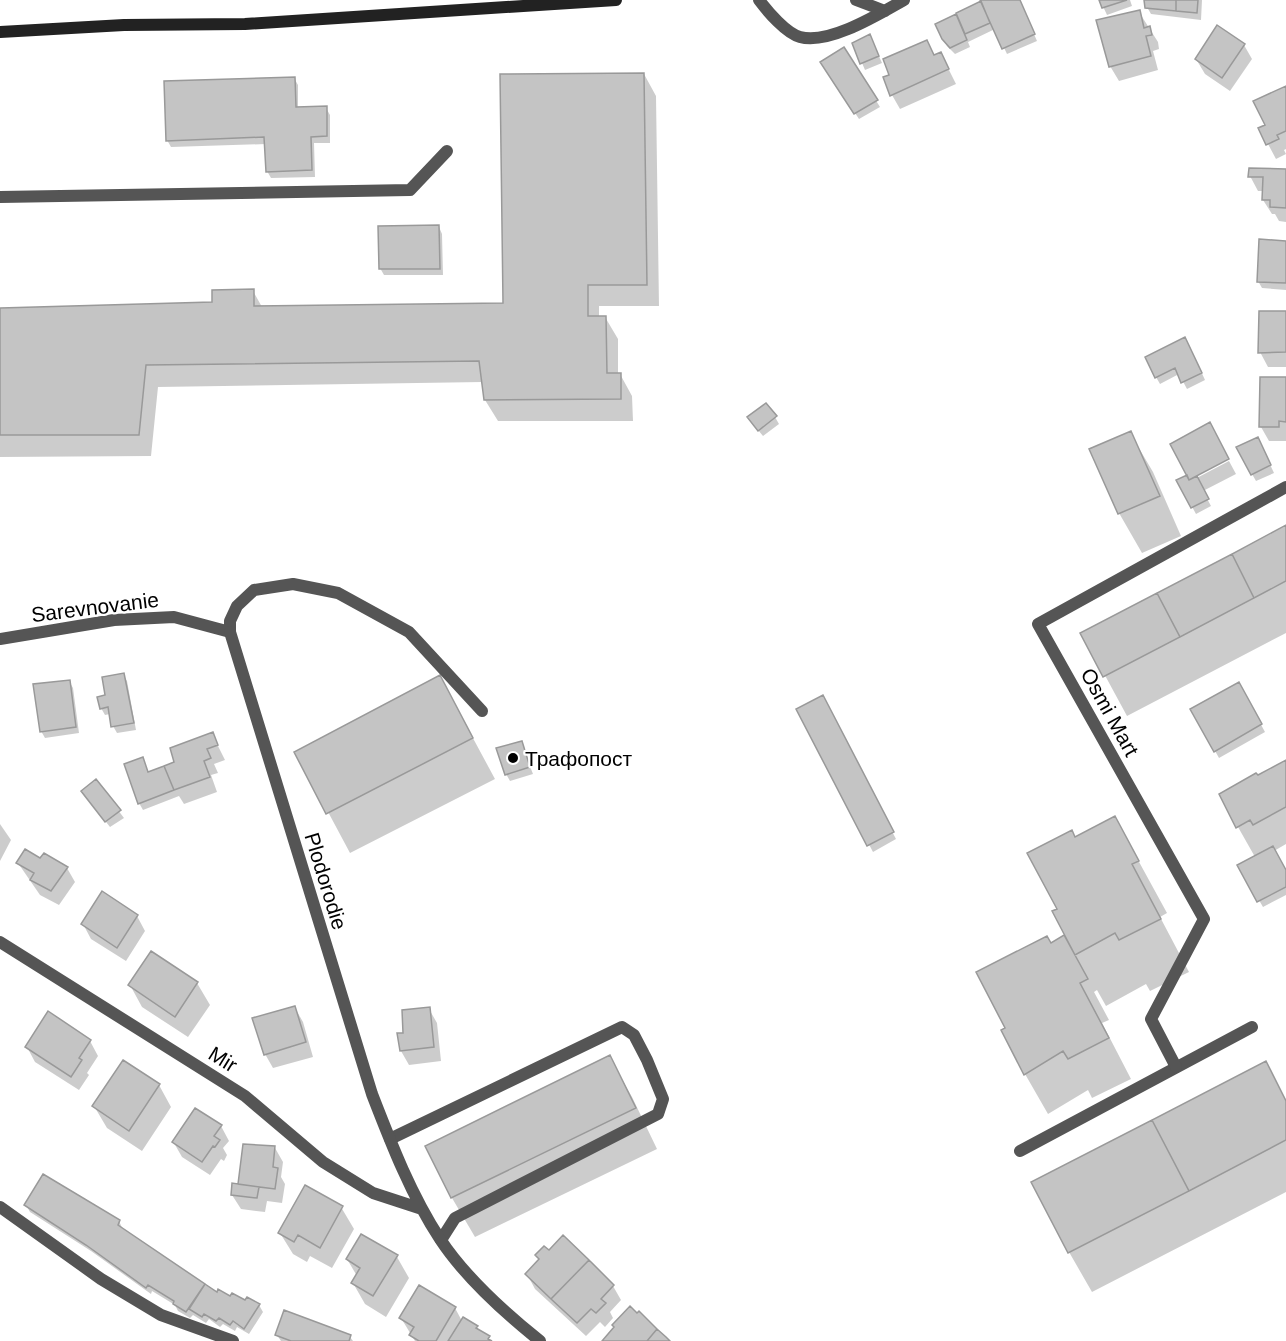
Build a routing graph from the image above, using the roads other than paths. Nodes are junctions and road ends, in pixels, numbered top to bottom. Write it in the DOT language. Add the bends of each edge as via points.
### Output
graph roads {
  1 [pos="616,0"];
  2 [pos="759,0"];
  3 [pos="856,0"];
  4 [pos="904,0"];
  5 [pos="885,11"];
  6 [pos="0,32"];
  7 [pos="447,151"];
  8 [pos="0,197"];
  9 [pos="1286,487"];
  10 [pos="230,632"];
  11 [pos="0,639"];
  12 [pos="482,711"];
  13 [pos="0,942"];
  14 [pos="1252,1027"];
  15 [pos="1176,1067"];
  16 [pos="390,1139"];
  17 [pos="1020,1151"];
  18 [pos="0,1207"];
  19 [pos="422,1209"];
  20 [pos="441,1240"];
  21 [pos="233,1341"];
  22 [pos="540,1341"];
  1 -- 6 [label="street" via="245,24"];
  2 -- 5 [label="street" via="772,17 800,37 829,36"];
  3 -- 5 [label="street"];
  4 -- 5 [label="street"];
  7 -- 8 [label="street" via="410,190"];
  9 -- 15 [label="street, Osmi Mart" via="1038,624 1204,920 1151,1019"];
  10 -- 11 [label="street, Sarevnovanie" via="174,617 114,620"];
  10 -- 12 [label="street" via="237,606 254,590 293,584 338,593 409,632"];
  10 -- 16 [label="street, Plodorodie" via="372,1094"];
  13 -- 19 [label="street, Mir" via="244,1096 323,1162 373,1193"];
  14 -- 15 [label="street"];
  15 -- 17 [label="street"];
  16 -- 19 [label="street"];
  16 -- 20 [label="street" via="622,1027 634,1035 663,1099 658,1114 455,1218"];
  18 -- 21 [label="street" via="101,1279 161,1315"];
  19 -- 20 [label="street"];
  20 -- 22 [label="street" via="464,1270"];
}
